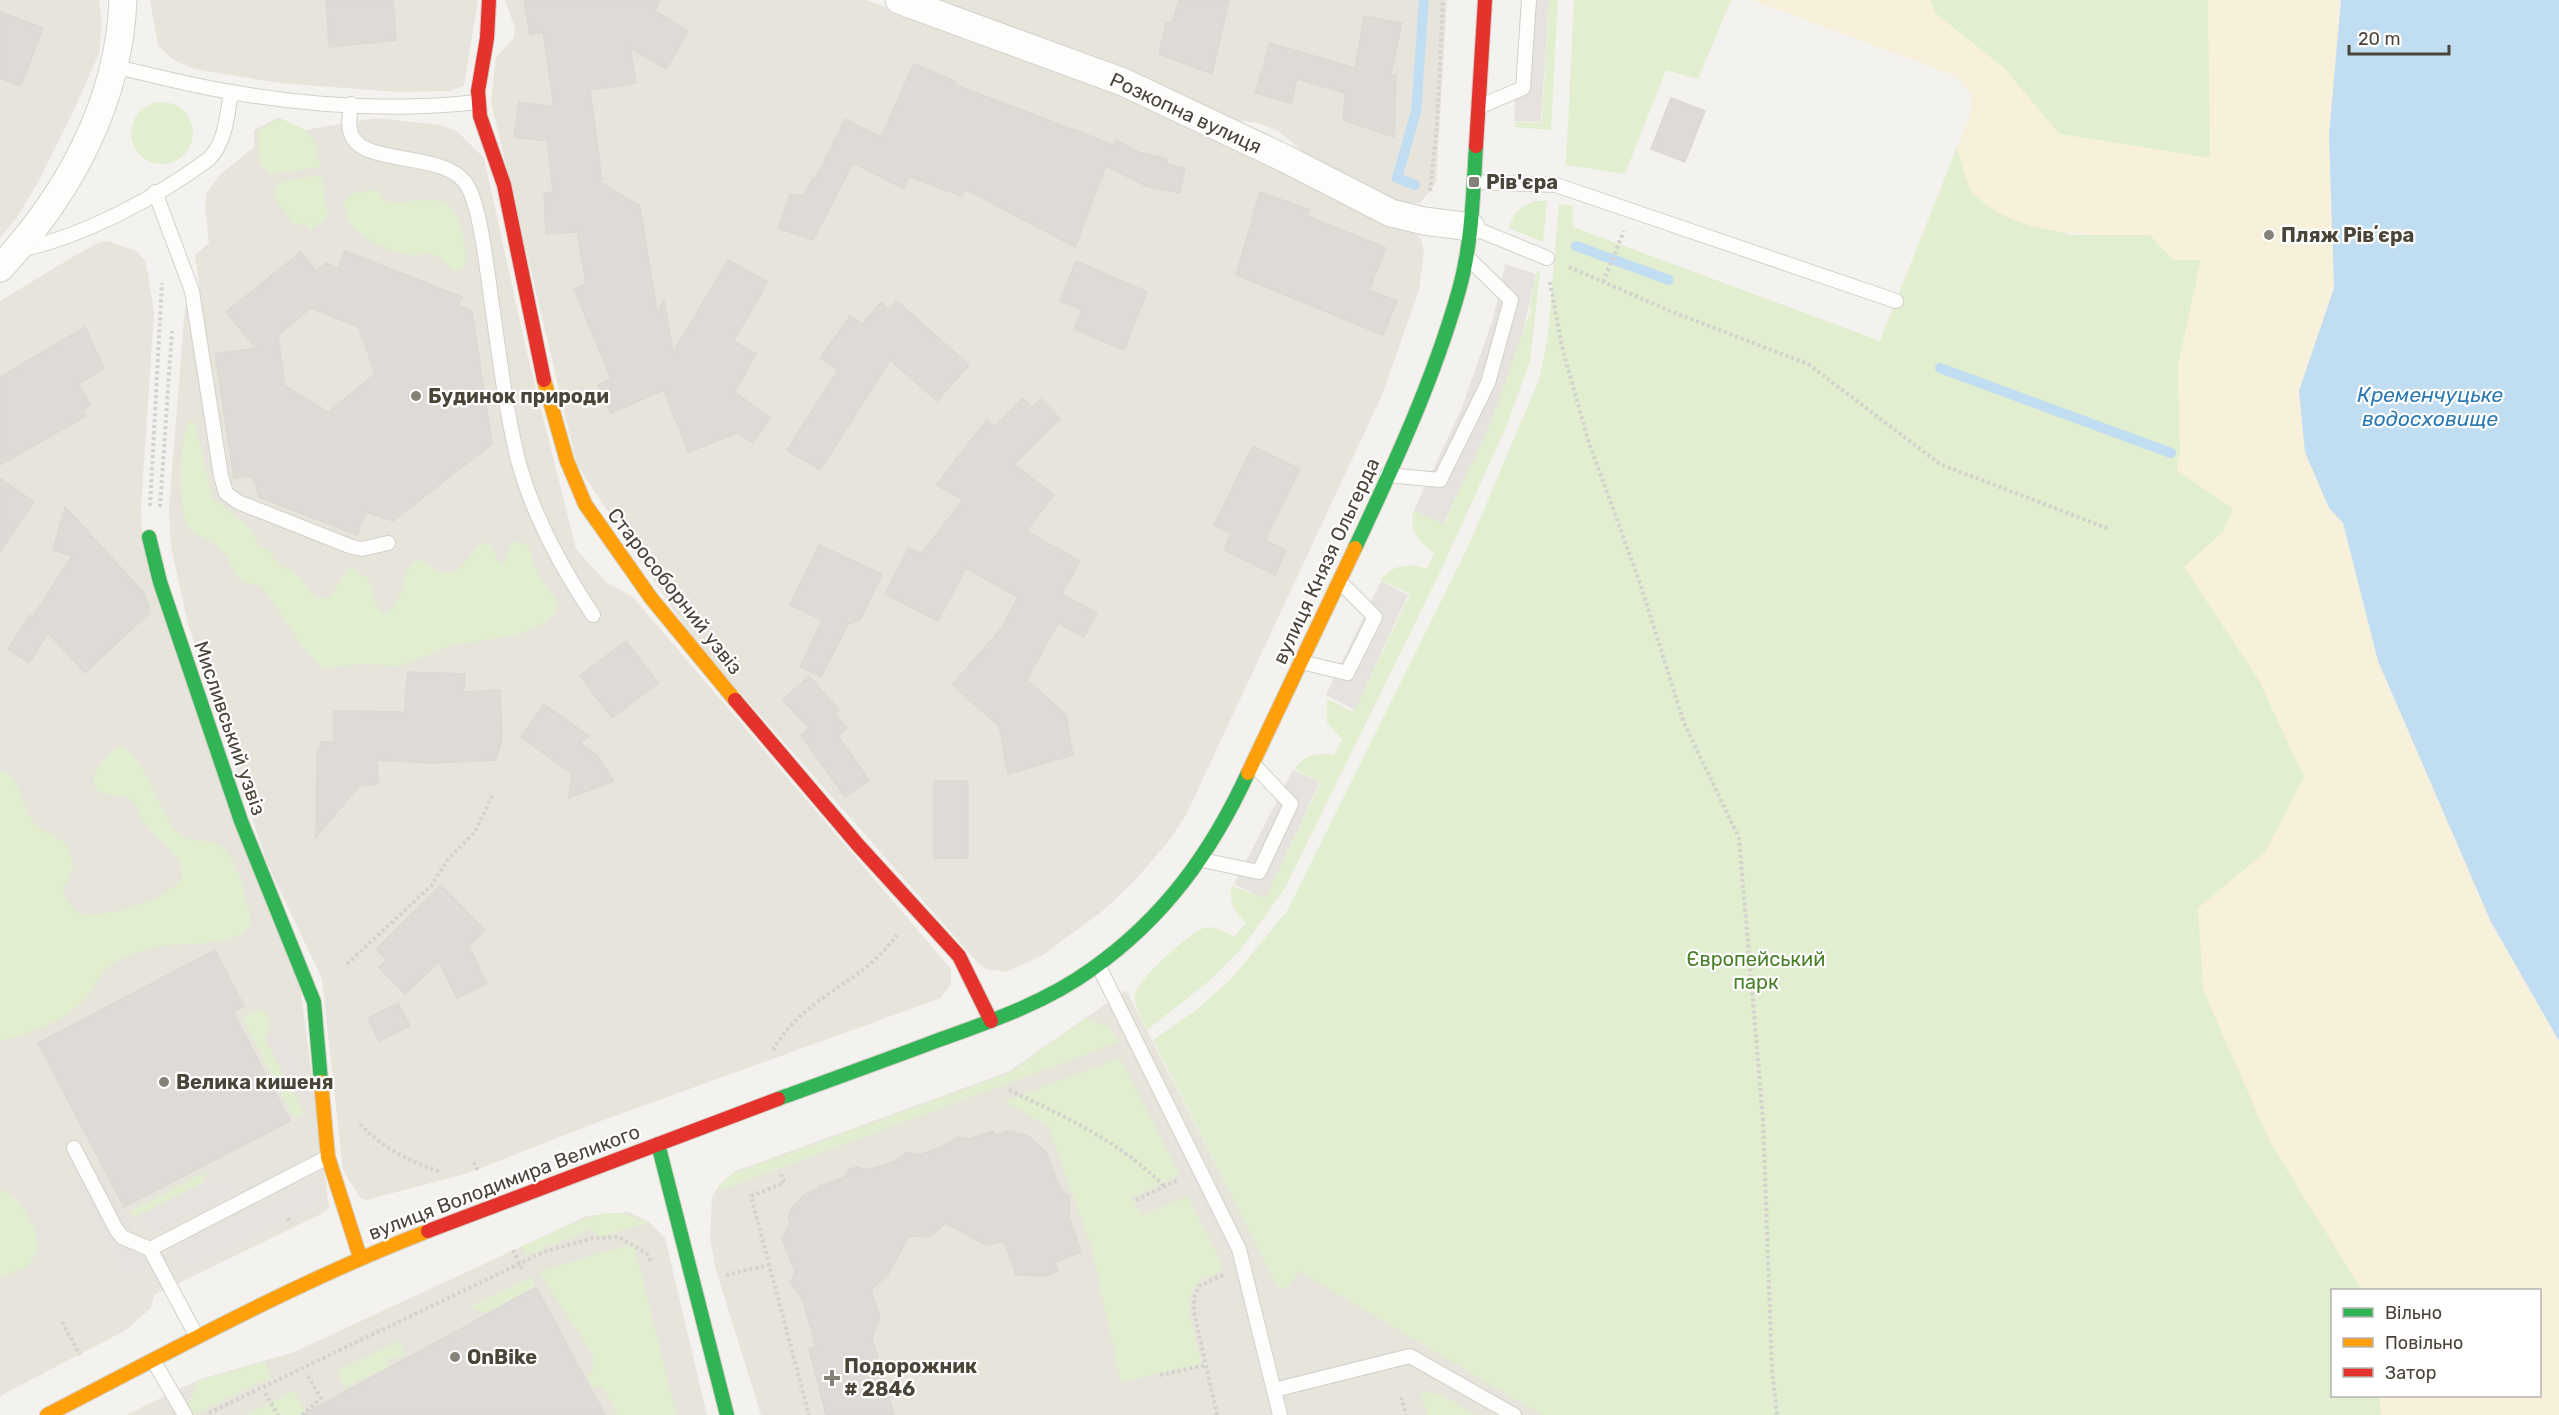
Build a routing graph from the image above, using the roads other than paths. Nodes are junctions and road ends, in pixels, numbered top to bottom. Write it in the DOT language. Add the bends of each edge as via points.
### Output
graph roads {
  1 [pos="123,0"];
  2 [pos="489,0"];
  3 [pos="899,0"];
  4 [pos="1485,0"];
  5 [pos="1529,0"];
  6 [pos="115,68"];
  7 [pos="231,92"];
  8 [pos="478,102"];
  9 [pos="351,104"];
  10 [pos="1479,107"];
  11 [pos="1474,182"];
  12 [pos="155,192"];
  13 [pos="1471,227"];
  14 [pos="5,255"];
  15 [pos="1466,256"];
  16 [pos="1547,258"];
  17 [pos="1896,301"];
  18 [pos="1387,475"];
  19 [pos="149,537"];
  20 [pos="388,543"];
  21 [pos="1339,581"];
  22 [pos="593,615"];
  23 [pos="1300,662"];
  24 [pos="1253,765"];
  25 [pos="1202,860"];
  26 [pos="1098,965"];
  27 [pos="991,1022"];
  28 [pos="658,1144"];
  29 [pos="74,1148"];
  30 [pos="328,1157"];
  31 [pos="150,1249"];
  32 [pos="360,1257"];
  33 [pos="197,1337"];
  34 [pos="153,1360"];
  35 [pos="1274,1390"];
  36 [pos="47,1415"];
  37 [pos="185,1415"];
  38 [pos="727,1415"];
  39 [pos="1280,1415"];
  40 [pos="1514,1415"];
  1 -- 6 [label="street"];
  2 -- 8 [label="main road, Старособорний узвіз"];
  3 -- 13 [label="street, Розкопна вулиця" via="1123,82 1284,158 1373,206 1425,221"];
  4 -- 10 [label="main road, вулиця Князя Ольгерда"];
  5 -- 10 [label="lane" via="1523,88"];
  6 -- 7 [label="lane"];
  6 -- 14 [label="street" via="96,124 67,181"];
  7 -- 9 [label="lane"];
  7 -- 12 [label="lane" via="223,134 215,152"];
  8 -- 9 [label="lane" via="438,106"];
  8 -- 27 [label="main road, Старособорний узвіз" via="482,125 495,151 504,184 542,374 567,461 585,504 681,637 967,968"];
  9 -- 22 [label="lane" via="349,127 362,147 440,166 456,173 469,188 519,461 549,541"];
  10 -- 11 [label="main road, вулиця Князя Ольгерда"];
  11 -- 13 [label="main road, вулиця Князя Ольгерда"];
  11 -- 17 [label="lane" via="1556,185"];
  12 -- 14 [label="lane" via="75,235"];
  12 -- 20 [label="lane" via="192,291 220,476 226,493 238,502 352,547 362,549"];
  13 -- 15 [label="main road, вулиця Князя Ольгерда"];
  13 -- 16 [label="lane"];
  15 -- 18 [label="main road, вулиця Князя Ольгерда" via="1439,353"];
  15 -- 18 [label="lane" via="1511,300 1488,382 1440,480"];
  18 -- 21 [label="main road, вулиця Князя Ольгерда"];
  19 -- 30 [label="main road, Мисливський узвіз" via="160,582 241,821 314,1002"];
  21 -- 23 [label="main road, вулиця Князя Ольгерда"];
  21 -- 23 [label="lane" via="1375,617 1347,673"];
  23 -- 24 [label="main road, вулиця Князя Ольгерда"];
  24 -- 25 [label="main road, вулиця Князя Ольгерда" via="1225,824"];
  24 -- 25 [label="lane" via="1292,804 1259,872"];
  25 -- 26 [label="main road, вулиця Князя Ольгерда" via="1135,935"];
  26 -- 27 [label="main road, вулиця Князя Ольгерда" via="1066,986"];
  26 -- 35 [label="lane" via="1234,1234"];
  27 -- 28 [label="main road, вулиця Володимира Великого"];
  28 -- 32 [label="main road, вулиця Володимира Великого"];
  28 -- 38 [label="main road"];
  29 -- 31 [label="lane" via="122,1237"];
  30 -- 31 [label="lane"];
  30 -- 32 [label="main road, Мисливський узвіз"];
  31 -- 33 [label="lane"];
  32 -- 33 [label="main road, вулиця Володимира Великого"];
  33 -- 34 [label="main road, вулиця Володимира Великого"];
  34 -- 36 [label="main road, вулиця Володимира Великого"];
  34 -- 37 [label="lane"];
  35 -- 39 [label="lane"];
  35 -- 40 [label="lane" via="1410,1356"];
}
